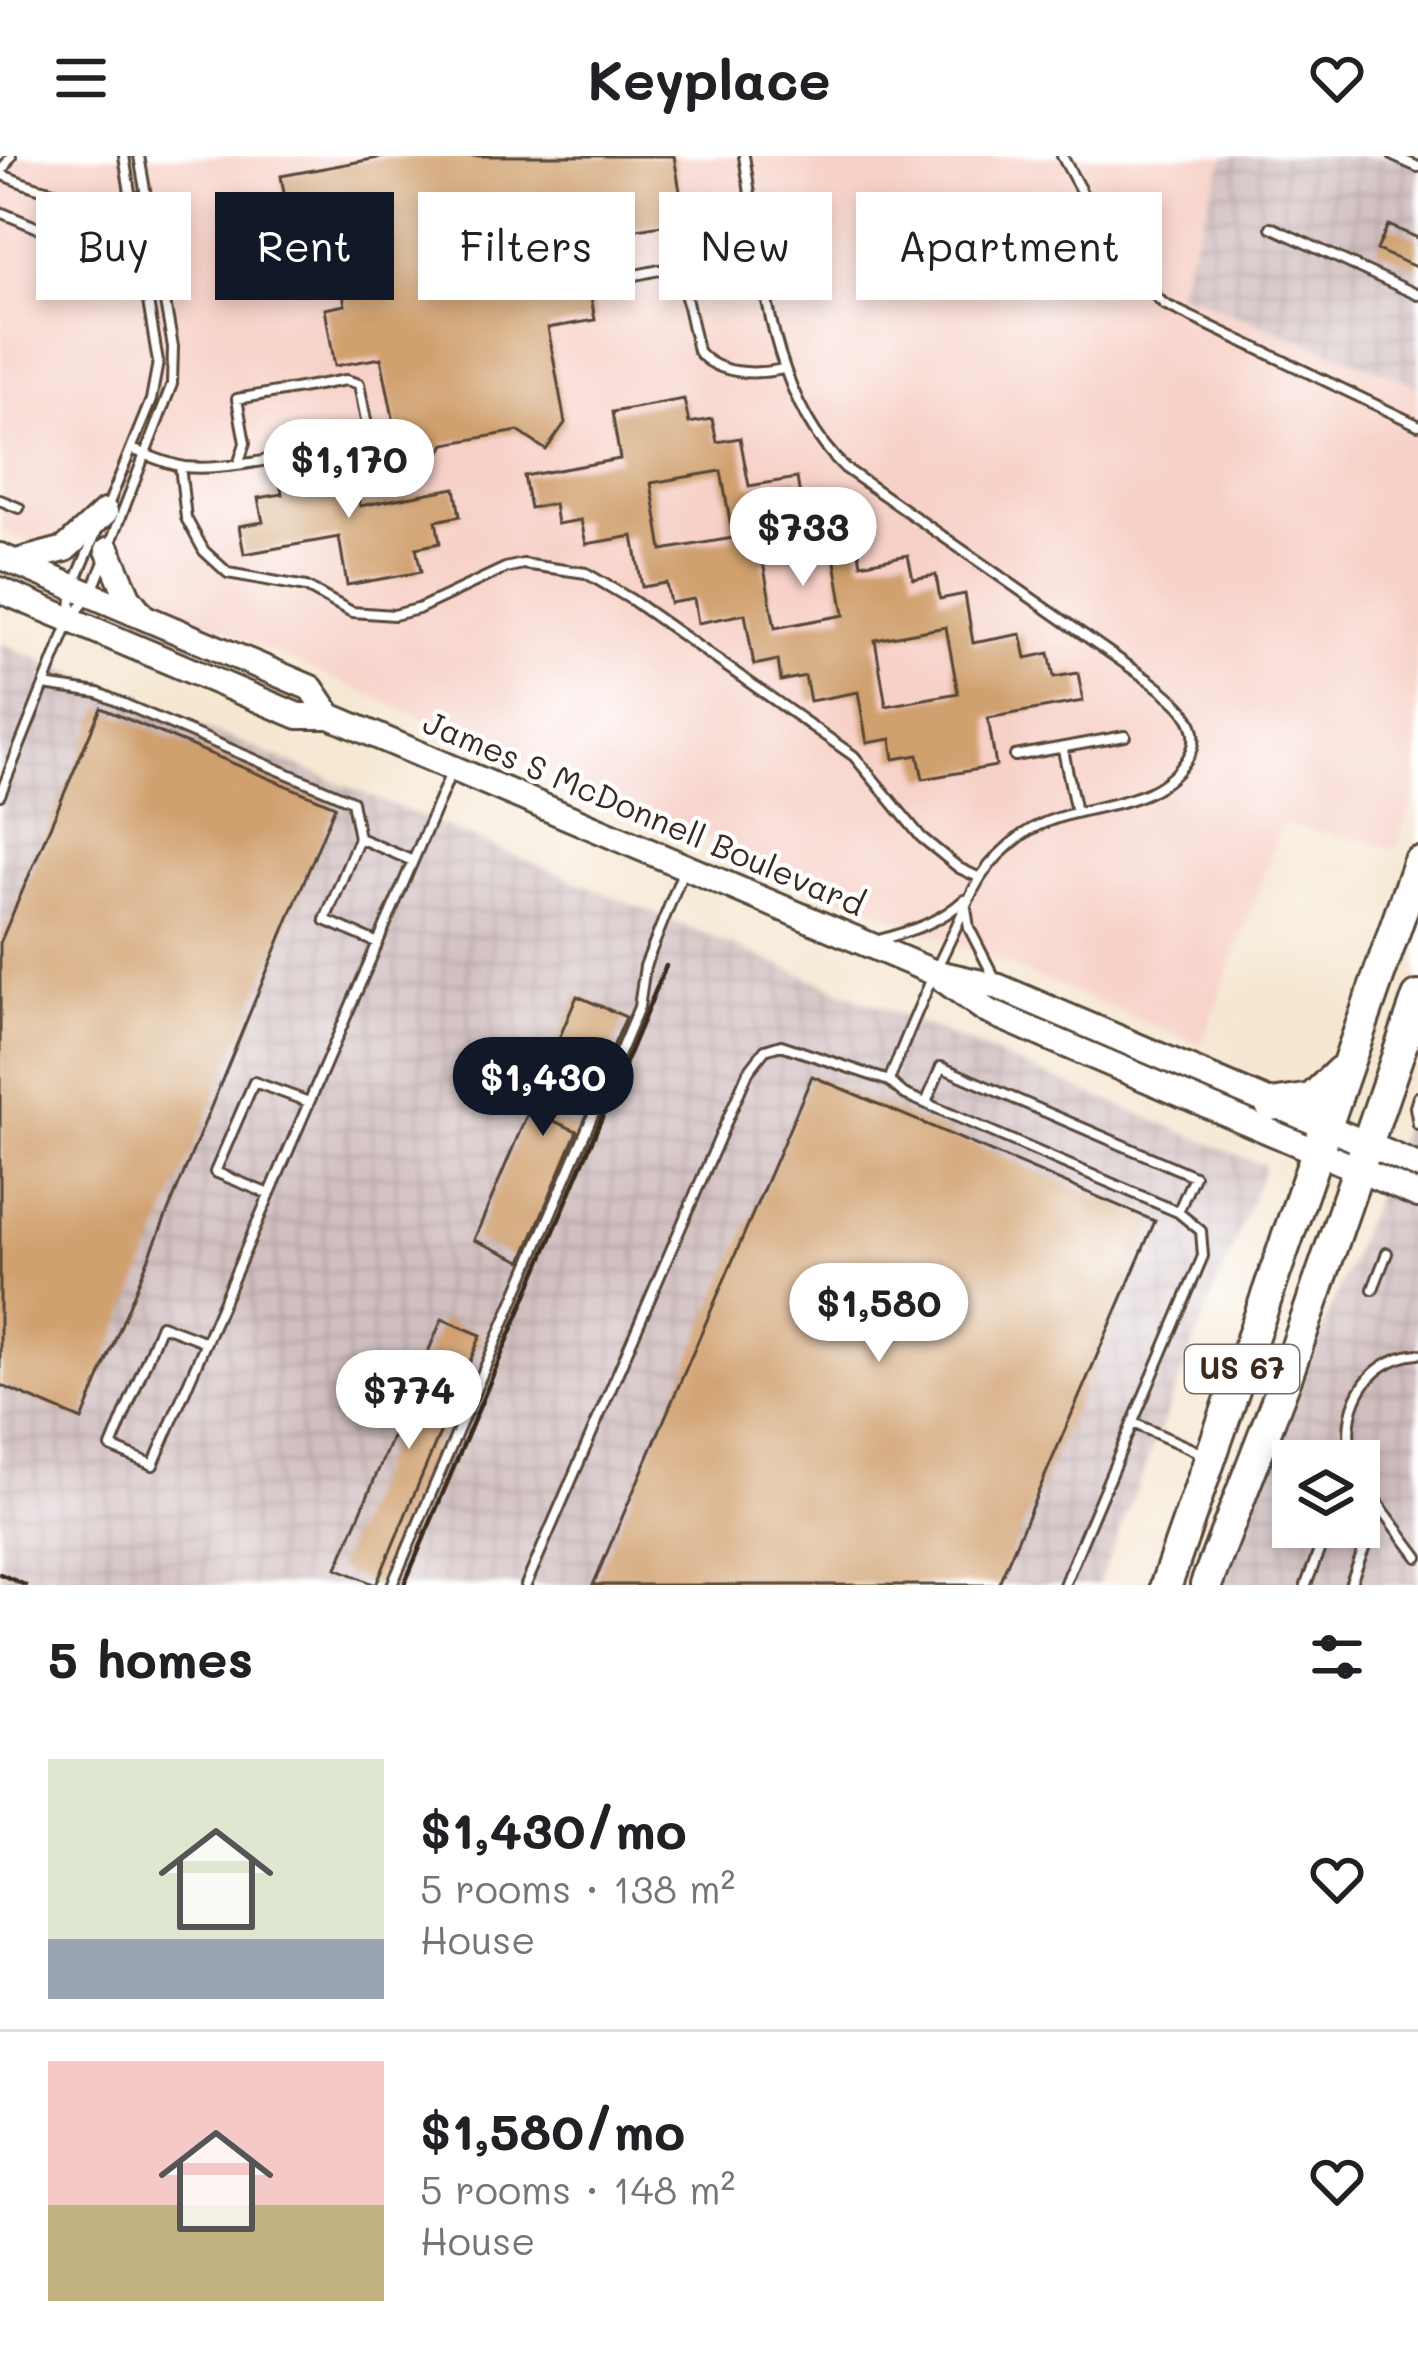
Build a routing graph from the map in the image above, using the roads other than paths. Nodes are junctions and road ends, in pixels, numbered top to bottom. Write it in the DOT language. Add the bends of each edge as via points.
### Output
graph roads {
  1 [pos="11,156"];
  2 [pos="124,156"];
  3 [pos="139,156"];
  4 [pos="744,156"];
  5 [pos="1062,156"];
  6 [pos="1394,156"];
  7 [pos="1418,166"];
  8 [pos="0,174"];
  9 [pos="49,192"];
  10 [pos="129,192"];
  11 [pos="144,192"];
  12 [pos="750,192"];
  13 [pos="0,212"];
  14 [pos="36,227"];
  15 [pos="1271,227"];
  16 [pos="1418,295"];
  17 [pos="147,300"];
  18 [pos="163,300"];
  19 [pos="687,300"];
  20 [pos="770,300"];
  21 [pos="783,369"];
  22 [pos="1418,425"];
  23 [pos="131,449"];
  24 [pos="146,455"];
  25 [pos="239,462"];
  26 [pos="180,466"];
  27 [pos="0,500"];
  28 [pos="20,508"];
  29 [pos="105,512"];
  30 [pos="108,550"];
  31 [pos="8,559"];
  32 [pos="0,590"];
  33 [pos="82,591"];
  34 [pos="144,617"];
  35 [pos="70,620"];
  36 [pos="44,685"];
  37 [pos="330,716"];
  38 [pos="1125,736"];
  39 [pos="1063,749"];
  40 [pos="1015,755"];
  41 [pos="453,768"];
  42 [pos="0,795"];
  43 [pos="1076,812"];
  44 [pos="359,838"];
  45 [pos="412,861"];
  46 [pos="1418,863"];
  47 [pos="685,867"];
  48 [pos="978,877"];
  49 [pos="965,899"];
  50 [pos="378,943"];
  51 [pos="867,944"];
  52 [pos="933,972"];
  53 [pos="999,987"];
  54 [pos="1418,997"];
  55 [pos="1348,1063"];
  56 [pos="889,1081"];
  57 [pos="1418,1097"];
  58 [pos="309,1102"];
  59 [pos="926,1103"];
  60 [pos="1270,1105"];
  61 [pos="1418,1124"];
  62 [pos="1321,1140"];
  63 [pos="1363,1158"];
  64 [pos="1418,1166"];
  65 [pos="269,1194"];
  66 [pos="1418,1195"];
  67 [pos="1178,1212"];
  68 [pos="1387,1252"];
  69 [pos="1373,1289"];
  70 [pos="206,1342"];
  71 [pos="1418,1354"];
  72 [pos="1133,1423"];
  73 [pos="1350,1440"];
  74 [pos="1211,1457"];
  75 [pos="1380,1506"];
  76 [pos="1320,1548"];
  77 [pos="1364,1548"];
  78 [pos="1418,1557"];
  79 [pos="392,1585"];
  80 [pos="526,1585"];
  81 [pos="1064,1585"];
  82 [pos="1166,1585"];
  83 [pos="1206,1585"];
  84 [pos="1306,1585"];
  85 [pos="1350,1585"];
  1 -- 8 [label="lane"];
  2 -- 10 [label="lane"];
  3 -- 11 [label="lane"];
  4 -- 12 [label="lane"];
  5 -- 22 [label="lane" via="1118,259 1164,304"];
  6 -- 7 [label="lane"];
  8 -- 9 [label="lane"];
  13 -- 14 [label="lane"];
  15 -- 16 [label="lane"];
  17 -- 23 [label="lane" via="157,381"];
  18 -- 24 [label="lane" via="172,384"];
  19 -- 21 [label="lane" via="703,358 743,373"];
  20 -- 21 [label="lane"];
  21 -- 43 [label="lane" via="818,439 845,468 1187,715 1193,751 1175,773 1152,791"];
  23 -- 24 [label="lane"];
  23 -- 29 [label="lane"];
  24 -- 26 [label="lane"];
  24 -- 30 [label="lane"];
  25 -- 25 [label="lane" via="245,443 237,399 359,384 369,424 364,439"];
  25 -- 26 [label="lane"];
  26 -- 48 [label="lane" via="186,518 228,573 306,587 352,613 418,609 523,564 586,573 854,756 921,837"];
  27 -- 28 [label="lane"];
  29 -- 31 [label="main road" via="65,549"];
  29 -- 33 [label="lane"];
  30 -- 33 [label="lane"];
  30 -- 34 [label="main road"];
  31 -- 33 [label="main road, James S McDonnell Boulevard"];
  32 -- 35 [label="main road, James S McDonnell Boulevard"];
  33 -- 34 [label="main road, James S McDonnell Boulevard"];
  33 -- 35 [label="lane"];
  33 -- 35 [label="lane"];
  34 -- 37 [label="main road, James S McDonnell Boulevard" via="311,688"];
  35 -- 36 [label="lane"];
  35 -- 37 [label="main road, James S McDonnell Boulevard" via="298,716"];
  36 -- 42 [label="lane"];
  36 -- 44 [label="lane" via="98,693 352,801"];
  37 -- 41 [label="main road, James S McDonnell Boulevard"];
  38 -- 39 [label="lane"];
  39 -- 40 [label="lane"];
  39 -- 43 [label="lane"];
  41 -- 45 [label="lane"];
  41 -- 47 [label="main road, James S McDonnell Boulevard"];
  43 -- 48 [label="lane" via="1024,834"];
  44 -- 45 [label="lane"];
  44 -- 50 [label="lane" via="325,920"];
  45 -- 50 [label="lane"];
  46 -- 55 [label="highway, US 67"];
  47 -- 51 [label="main road, James S McDonnell Boulevard"];
  47 -- 79 [label="lane" via="645,966 639,1007"];
  48 -- 49 [label="lane"];
  49 -- 51 [label="lane" via="929,925"];
  49 -- 52 [label="lane"];
  49 -- 53 [label="lane" via="969,928"];
  50 -- 58 [label="lane"];
  51 -- 52 [label="main road, James S McDonnell Boulevard"];
  52 -- 53 [label="main road, James S McDonnell Boulevard"];
  52 -- 56 [label="lane"];
  52 -- 62 [label="main road, James S McDonnell Boulevard" via="987,1011"];
  53 -- 60 [label="main road, James S McDonnell Boulevard"];
  54 -- 63 [label="highway, US 67"];
  55 -- 60 [label="highway" via="1312,1099"];
  55 -- 62 [label="highway, US 67"];
  56 -- 59 [label="lane"];
  56 -- 80 [label="lane" via="781,1045 765,1050 748,1072"];
  57 -- 61 [label="lane"];
  58 -- 65 [label="lane"];
  58 -- 65 [label="lane" via="254,1082 215,1172"];
  59 -- 67 [label="lane"];
  59 -- 67 [label="lane" via="941,1067 1194,1176"];
  60 -- 62 [label="main road, James S McDonnell Boulevard"];
  62 -- 63 [label="main road, James S McDonnell Boulevard"];
  62 -- 74 [label="highway, US 67"];
  63 -- 64 [label="main road, James S McDonnell Boulevard"];
  63 -- 66 [label="main road, James S McDonnell Boulevard"];
  63 -- 83 [label="highway, US 67"];
  65 -- 70 [label="lane"];
  67 -- 72 [label="lane" via="1201,1231 1203,1256"];
  68 -- 69 [label="lane"];
  70 -- 70 [label="lane" via="153,1466 111,1448 161,1324"];
  71 -- 73 [label="lane" via="1373,1372 1361,1386"];
  72 -- 74 [label="lane"];
  72 -- 81 [label="lane"];
  74 -- 82 [label="highway, US 67"];
  75 -- 78 [label="lane"];
  76 -- 84 [label="lane"];
  77 -- 85 [label="lane"];
}
